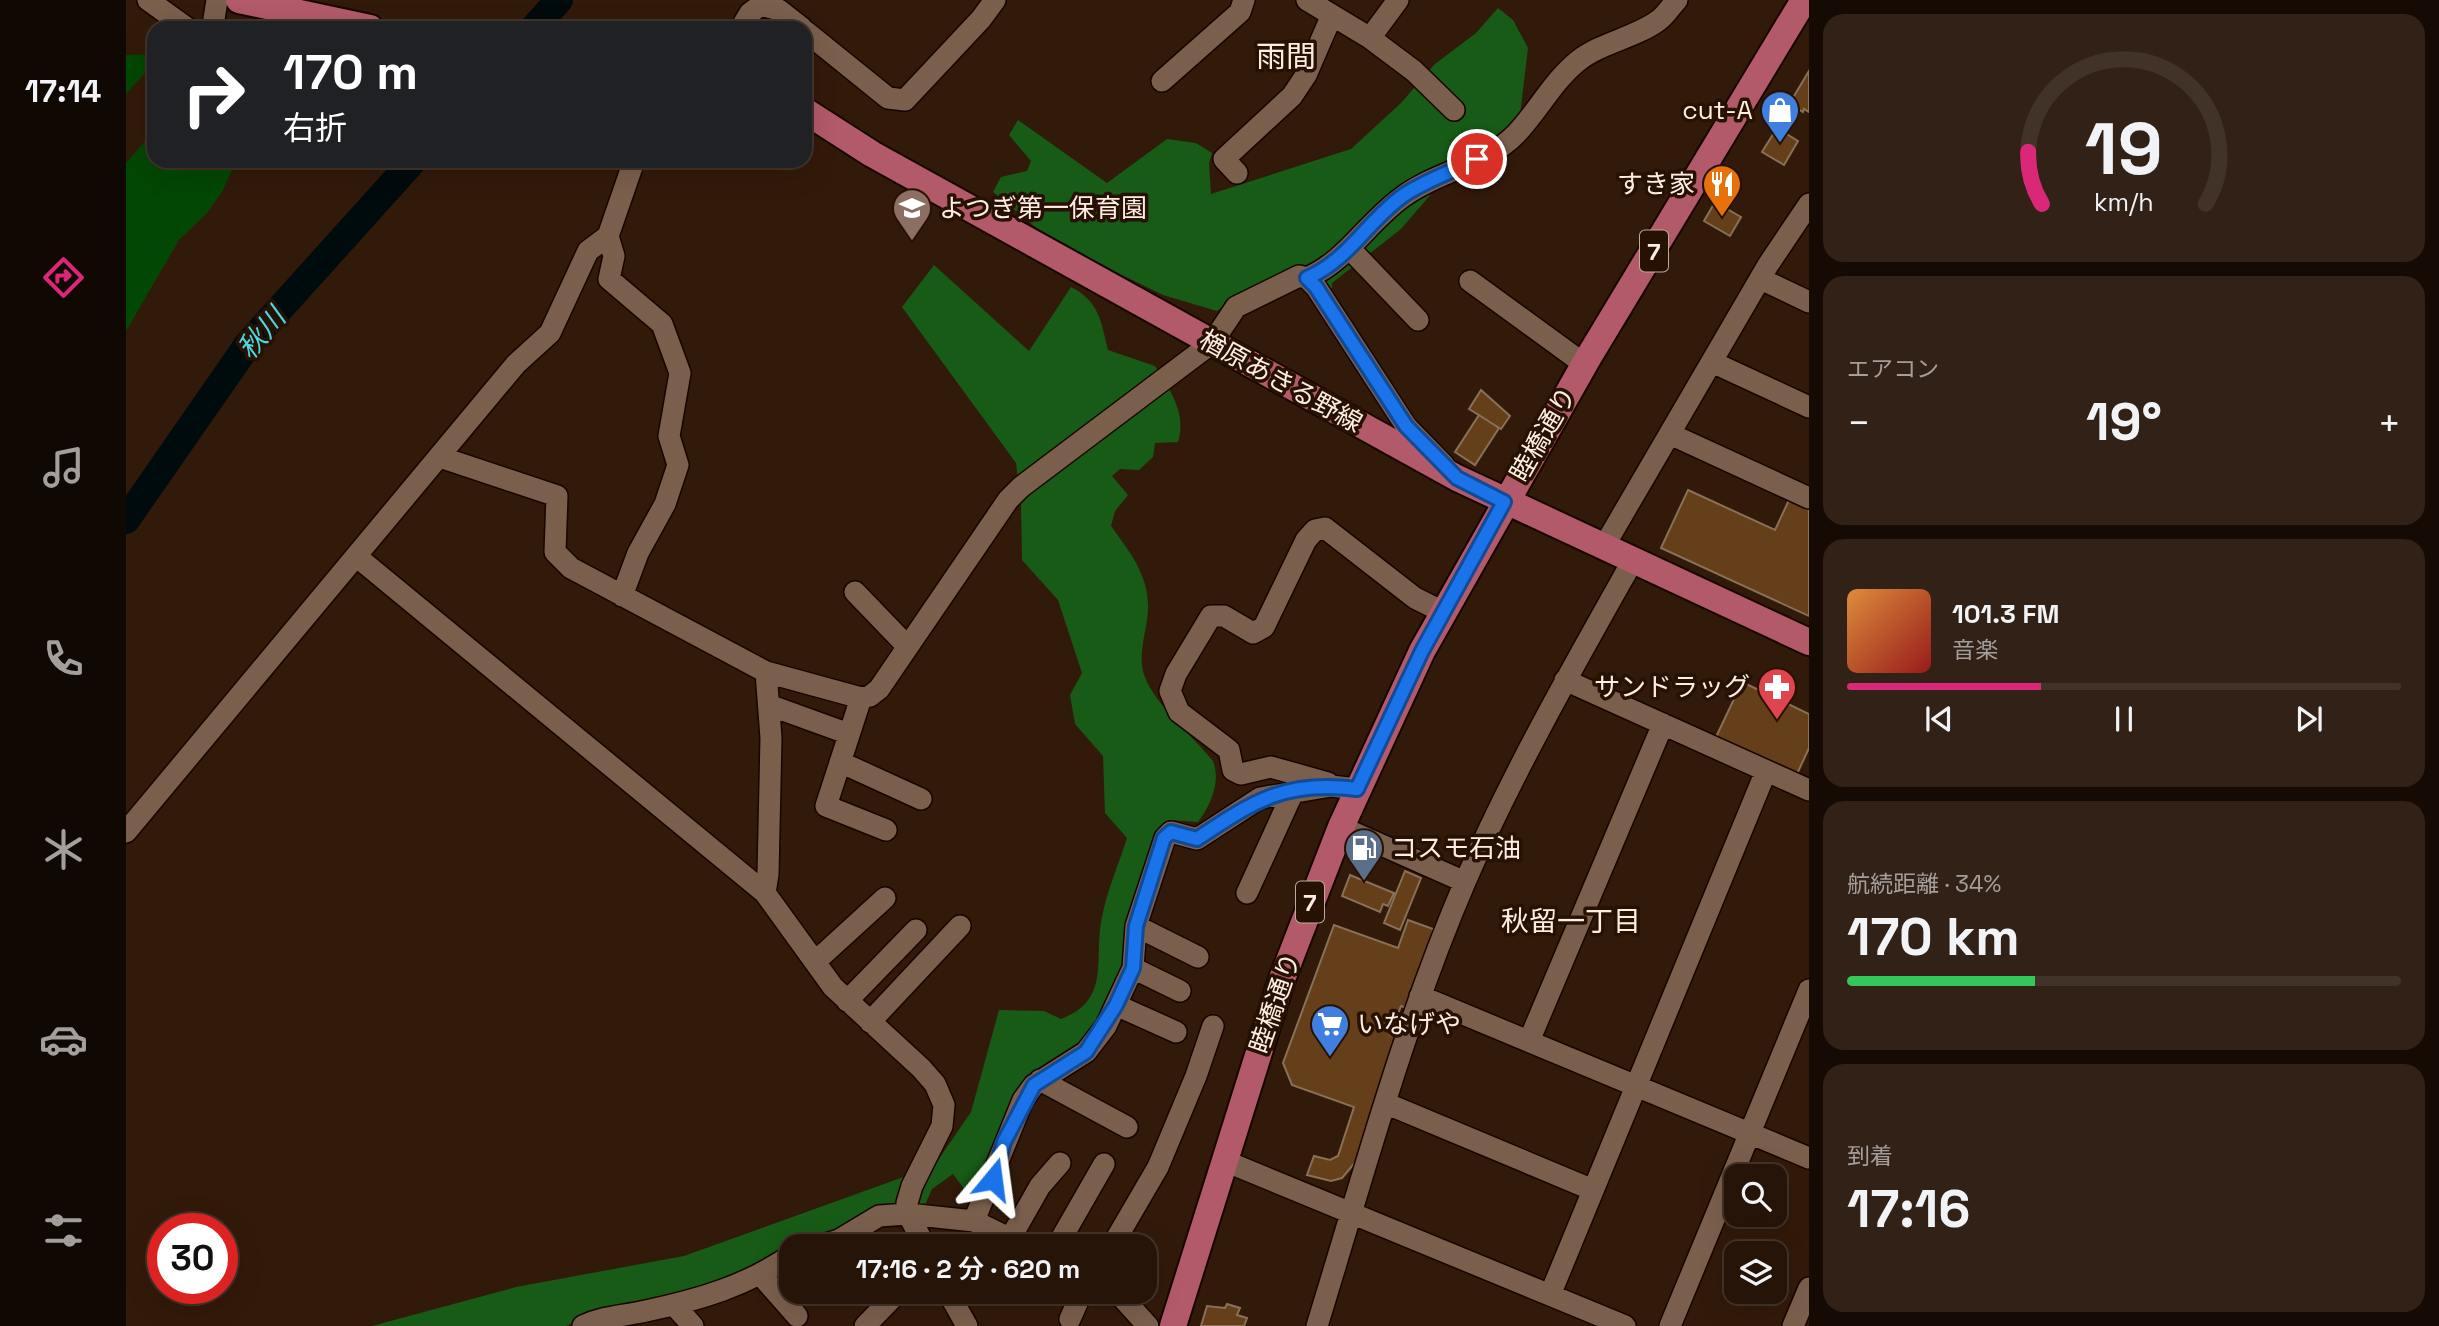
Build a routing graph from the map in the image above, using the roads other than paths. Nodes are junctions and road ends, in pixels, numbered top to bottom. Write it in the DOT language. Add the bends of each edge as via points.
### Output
graph roads {
  1 [pos="148,0"];
  2 [pos="217,0"];
  3 [pos="995,0"];
  4 [pos="1244,0"];
  5 [pos="1307,0"];
  6 [pos="1398,0"];
  7 [pos="1677,0"];
  8 [pos="1804,0"];
  9 [pos="244,1"];
  10 [pos="1809,2"];
  11 [pos="1332,15"];
  12 [pos="177,21"];
  13 [pos="214,21"];
  14 [pos="337,21"];
  15 [pos="745,21"];
  16 [pos="793,21"];
  17 [pos="812,36"];
  18 [pos="1370,38"];
  19 [pos="1162,80"];
  20 [pos="1454,110"];
  21 [pos="812,115"];
  22 [pos="632,168"];
  23 [pos="1237,173"];
  24 [pos="1809,204"];
  25 [pos="608,236"];
  26 [pos="1350,249"];
  27 [pos="1307,278"];
  28 [pos="1761,279"];
  29 [pos="1470,281"];
  30 [pos="1809,302"];
  31 [pos="1418,320"];
  32 [pos="1212,344"];
  33 [pos="1712,362"];
  34 [pos="1584,364"];
  35 [pos="1809,407"];
  36 [pos="1670,434"];
  37 [pos="440,457"];
  38 [pos="1457,478"];
  39 [pos="1809,498"];
  40 [pos="1504,502"];
  41 [pos="1602,548"];
  42 [pos="356,556"];
  43 [pos="1632,562"];
  44 [pos="855,592"];
  45 [pos="622,596"];
  46 [pos="1443,612"];
  47 [pos="1809,642"];
  48 [pos="907,646"];
  49 [pos="765,673"];
  50 [pos="1565,680"];
  51 [pos="861,698"];
  52 [pos="769,705"];
  53 [pos="1663,724"];
  54 [pos="849,734"];
  55 [pos="840,762"];
  56 [pos="1766,771"];
  57 [pos="1344,787"];
  58 [pos="1294,790"];
  59 [pos="1809,790"];
  60 [pos="921,799"];
  61 [pos="1340,827"];
  62 [pos="886,830"];
  63 [pos="126,832"];
  64 [pos="1465,882"];
  65 [pos="765,893"];
  66 [pos="1247,893"];
  67 [pos="884,898"];
  68 [pos="960,926"];
  69 [pos="1136,926"];
  70 [pos="916,930"];
  71 [pos="1198,957"];
  72 [pos="816,961"];
  73 [pos="1133,968"];
  74 [pos="1809,990"];
  75 [pos="1180,991"];
  76 [pos="1420,996"];
  77 [pos="846,1001"];
  78 [pos="1116,1005"];
  79 [pos="1804,1018"];
  80 [pos="870,1022"];
  81 [pos="1213,1026"];
  82 [pos="1176,1032"];
  83 [pos="1529,1041"];
  84 [pos="1040,1080"];
  85 [pos="1636,1086"];
  86 [pos="1385,1103"];
  87 [pos="1127,1127"];
  88 [pos="1750,1133"];
  89 [pos="1809,1158"];
  90 [pos="1225,1161"];
  91 [pos="1060,1163"];
  92 [pos="1104,1164"];
  93 [pos="1593,1189"];
  94 [pos="908,1213"];
  95 [pos="1352,1213"];
  96 [pos="974,1221"];
  97 [pos="849,1234"];
  98 [pos="919,1234"];
  99 [pos="1001,1234"];
  100 [pos="1021,1234"];
  101 [pos="1064,1234"];
  102 [pos="1119,1234"];
  103 [pos="779,1262"];
  104 [pos="760,1274"];
  105 [pos="1809,1288"];
  106 [pos="1550,1295"];
  107 [pos="886,1304"];
  108 [pos="955,1304"];
  109 [pos="1077,1304"];
  110 [pos="1128,1304"];
  111 [pos="674,1305"];
  112 [pos="797,1316"];
  113 [pos="1070,1319"];
  114 [pos="1320,1325"];
  115 [pos="583,1326"];
  116 [pos="693,1326"];
  117 [pos="865,1326"];
  118 [pos="967,1326"];
  119 [pos="1148,1326"];
  120 [pos="1173,1326"];
  121 [pos="1625,1326"];
  122 [pos="1670,1326"];
  123 [pos="1793,1326"];
  1 -- 12 [label="street"];
  2 -- 13 [label="street"];
  3 -- 17 [label="street" via="905,100 888,98"];
  4 -- 19 [label="street" via="1240,12"];
  5 -- 11 [label="street"];
  6 -- 18 [label="street"];
  7 -- 26 [label="street" via="1659,20 1591,51 1569,68 1515,135 1495,150 1405,195"];
  8 -- 10 [label="street"];
  8 -- 34 [label="main road, 睦橋通り / 7"];
  9 -- 14 [label="main road"];
  11 -- 18 [label="street"];
  11 -- 23 [label="street" via="1307,75 1292,96 1224,159"];
  15 -- 16 [label="street" via="761,5 779,10"];
  18 -- 20 [label="street" via="1414,71"];
  21 -- 32 [label="main road, 楢原あきる野線" via="872,154"];
  22 -- 25 [label="street"];
  24 -- 28 [label="street"];
  25 -- 37 [label="street" via="588,251 550,333 516,364"];
  25 -- 45 [label="street" via="614,256 608,279 662,324 680,373 669,436 678,465 665,505"];
  26 -- 27 [label="street" via="1328,269"];
  26 -- 31 [label="street"];
  27 -- 32 [label="street" via="1299,276 1236,307"];
  27 -- 38 [label="street" via="1406,426"];
  28 -- 30 [label="street"];
  28 -- 33 [label="street"];
  29 -- 34 [label="street"];
  32 -- 38 [label="main road, 楢原あきる野線"];
  32 -- 48 [label="street" via="1021,487"];
  33 -- 35 [label="street"];
  33 -- 36 [label="street"];
  34 -- 40 [label="main road, 睦橋通り / 7"];
  36 -- 39 [label="street"];
  36 -- 41 [label="street"];
  37 -- 42 [label="street"];
  37 -- 45 [label="street" via="556,496 555,552"];
  38 -- 40 [label="main road, 楢原あきる野線"];
  40 -- 41 [label="main road, 楢原あきる野線"];
  40 -- 46 [label="main road, 睦橋通り / 7"];
  41 -- 43 [label="main road, 楢原あきる野線"];
  42 -- 63 [label="street"];
  42 -- 65 [label="street"];
  43 -- 47 [label="main road, 楢原あきる野線"];
  43 -- 50 [label="street"];
  44 -- 48 [label="street"];
  45 -- 49 [label="street"];
  46 -- 57 [label="main road, 睦橋通り / 7"];
  46 -- 57 [label="street" via="1415,598 1325,528 1315,530 1264,627 1253,633 1224,617 1211,616 1176,674 1170,691 1179,712 1229,750 1233,770 1241,774 1271,766"];
  48 -- 51 [label="street" via="879,689"];
  49 -- 51 [label="street"];
  49 -- 52 [label="street"];
  50 -- 53 [label="street"];
  50 -- 64 [label="street"];
  51 -- 54 [label="street"];
  52 -- 54 [label="street"];
  52 -- 65 [label="street"];
  53 -- 56 [label="street"];
  53 -- 83 [label="street"];
  54 -- 55 [label="street"];
  55 -- 60 [label="street"];
  55 -- 62 [label="street" via="826,806"];
  56 -- 59 [label="street"];
  56 -- 85 [label="street"];
  57 -- 58 [label="street"];
  57 -- 61 [label="main road, 睦橋通り / 7"];
  58 -- 66 [label="street"];
  58 -- 69 [label="street" via="1260,798 1197,839 1171,832 1164,838"];
  61 -- 64 [label="street"];
  61 -- 90 [label="main road, 睦橋通り / 7" via="1282,979"];
  64 -- 76 [label="street"];
  65 -- 72 [label="street"];
  67 -- 72 [label="street"];
  68 -- 80 [label="street"];
  69 -- 71 [label="street"];
  69 -- 73 [label="street"];
  70 -- 77 [label="street"];
  72 -- 77 [label="street"];
  73 -- 75 [label="street"];
  73 -- 78 [label="street"];
  74 -- 79 [label="street"];
  76 -- 83 [label="street"];
  76 -- 86 [label="street"];
  77 -- 80 [label="street"];
  78 -- 82 [label="street"];
  78 -- 84 [label="street" via="1086,1052"];
  79 -- 88 [label="street"];
  80 -- 94 [label="street" via="921,1068 944,1105 942,1126 912,1186"];
  81 -- 102 [label="street" via="1158,1167"];
  83 -- 85 [label="street"];
  84 -- 87 [label="street"];
  84 -- 96 [label="street" via="1023,1100"];
  85 -- 88 [label="street"];
  85 -- 93 [label="street"];
  86 -- 93 [label="street"];
  86 -- 95 [label="street"];
  88 -- 89 [label="street"];
  88 -- 122 [label="street"];
  90 -- 95 [label="street"];
  90 -- 120 [label="main road, 睦橋通り / 7"];
  91 -- 100 [label="street" via="1040,1186"];
  92 -- 101 [label="street"];
  93 -- 106 [label="street"];
  94 -- 96 [label="street"];
  94 -- 97 [label="street" via="879,1216"];
  94 -- 98 [label="street"];
  95 -- 106 [label="street"];
  95 -- 114 [label="street"];
  96 -- 99 [label="street"];
  103 -- 104 [label="street"];
  104 -- 111 [label="street" via="727,1290"];
  104 -- 112 [label="street"];
  105 -- 123 [label="street"];
  106 -- 121 [label="street"];
  107 -- 117 [label="street"];
  108 -- 118 [label="street"];
  109 -- 113 [label="street"];
  110 -- 119 [label="street"];
  111 -- 115 [label="street"];
  111 -- 116 [label="street"];
}
